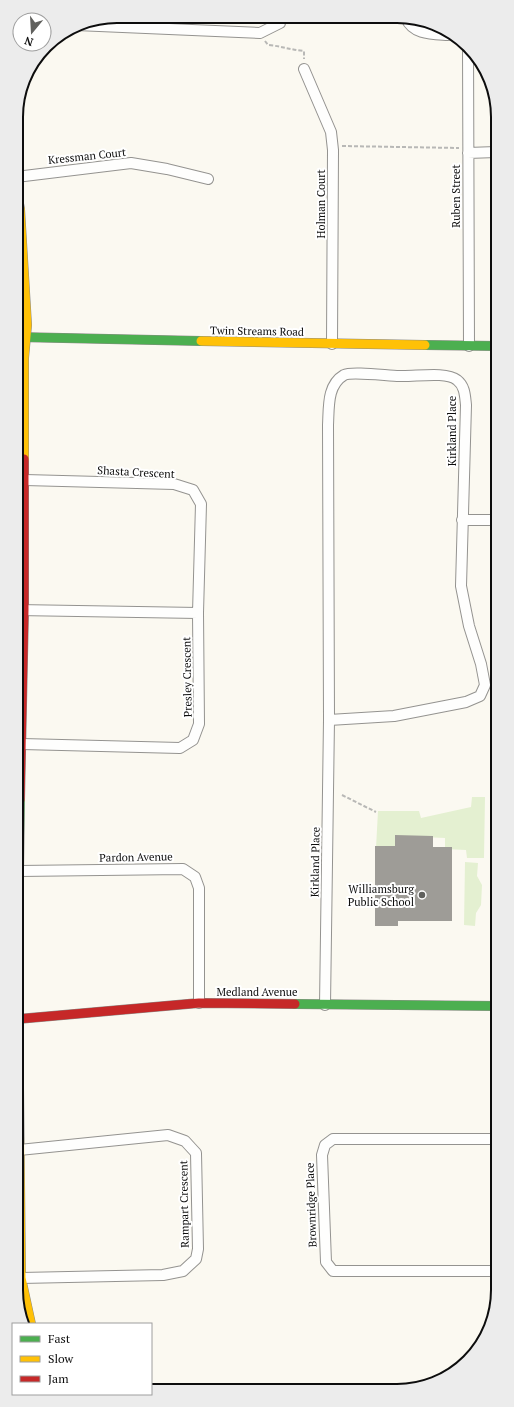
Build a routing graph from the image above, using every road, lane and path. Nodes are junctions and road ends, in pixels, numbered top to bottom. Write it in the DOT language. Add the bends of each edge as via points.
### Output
graph roads {
  1 [pos="280,23"];
  2 [pos="410,24"];
  3 [pos="95,26"];
  4 [pos="260,34"];
  5 [pos="442,35"];
  6 [pos="468,55"];
  7 [pos="304,69"];
  8 [pos="332,146"];
  9 [pos="491,152"];
  10 [pos="468,153"];
  11 [pos="23,175"];
  12 [pos="208,179"];
  13 [pos="23,258"];
  14 [pos="23,333"];
  15 [pos="23,337"];
  16 [pos="332,344"];
  17 [pos="469,346"];
  18 [pos="491,346"];
  19 [pos="23,432"];
  20 [pos="24,480"];
  21 [pos="23,512"];
  22 [pos="462,520"];
  23 [pos="491,520"];
  24 [pos="23,610"];
  25 [pos="198,613"];
  26 [pos="329,720"];
  27 [pos="23,744"];
  28 [pos="342,795"];
  29 [pos="376,812"];
  30 [pos="23,871"];
  31 [pos="199,1003"];
  32 [pos="325,1004"];
  33 [pos="491,1006"];
  34 [pos="23,1019"];
  35 [pos="491,1139"];
  36 [pos="23,1150"];
  37 [pos="491,1271"];
  38 [pos="23,1278"];
  39 [pos="23,1287"];
  40 [pos="31,1323"];
  1 -- 4 [label="street"];
  2 -- 5 [label="street" via="417,31"];
  3 -- 4 [label="street"];
  4 -- 7 [label="path" via="268,45 304,51"];
  6 -- 10 [label="street, Ruben Street"];
  7 -- 8 [label="street, Holman Court" via="331,132"];
  8 -- 10 [label="path" via="459,148"];
  8 -- 16 [label="street, Holman Court"];
  9 -- 10 [label="street"];
  10 -- 17 [label="street, Ruben Street"];
  11 -- 12 [label="street, Kressman Court" via="131,163"];
  13 -- 14 [label="street" via="27,325"];
  15 -- 16 [label="street, Twin Streams Road"];
  16 -- 17 [label="street, Twin Streams Road"];
  17 -- 18 [label="street, Twin Streams Road"];
  19 -- 20 [label="street"];
  20 -- 21 [label="street"];
  20 -- 25 [label="street, Shasta Crescent" via="174,484 193,490 202,504"];
  22 -- 23 [label="street"];
  22 -- 26 [label="street, Kirkland Place" via="461,586 485,685 480,696 466,702 394,716"];
  22 -- 26 [label="street, Kirkland Place" via="466,406 461,384 456,379 446,376 353,372 344,375 332,387 328,425"];
  24 -- 25 [label="street"];
  25 -- 27 [label="street, Presley Crescent" via="200,724 193,740 180,748"];
  26 -- 32 [label="street, Kirkland Place"];
  28 -- 29 [label="path"];
  30 -- 31 [label="street, Pardon Avenue" via="183,869 195,876 199,888"];
  31 -- 32 [label="street, Medland Avenue"];
  31 -- 34 [label="street, Medland Avenue"];
  32 -- 33 [label="street, Medland Avenue"];
  35 -- 37 [label="street, Brownridge Place" via="333,1139 325,1145 322,1155 326,1262 333,1271"];
  36 -- 38 [label="street, Rampart Crescent" via="168,1136 185,1141 196,1153 198,1249 196,1259 183,1271 163,1275"];
  39 -- 40 [label="street"];
}
